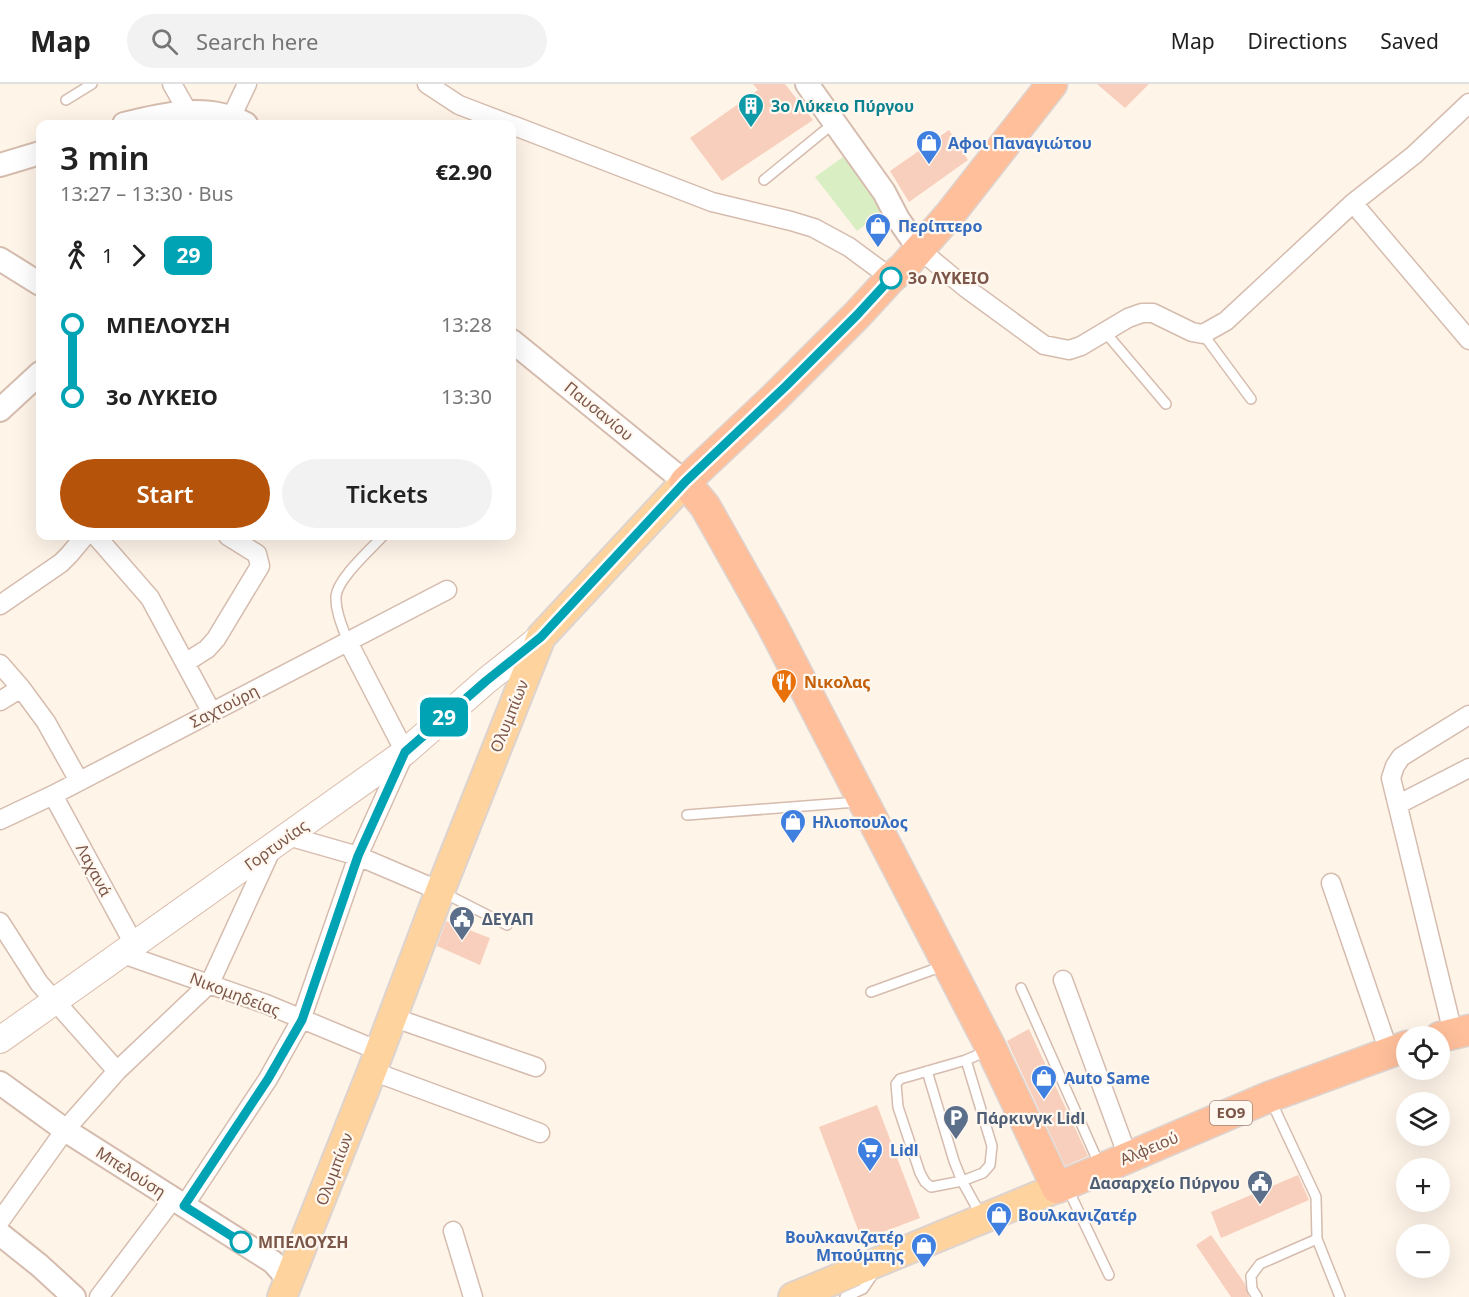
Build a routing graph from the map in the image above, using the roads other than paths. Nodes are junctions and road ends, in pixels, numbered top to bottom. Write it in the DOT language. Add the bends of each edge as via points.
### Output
graph roads {
  1 [pos="92,84"];
  2 [pos="172,84"];
  3 [pos="247,84"];
  4 [pos="427,84"];
  5 [pos="807,84"];
  6 [pos="1052,84"];
  7 [pos="66,100"];
  8 [pos="1469,103"];
  9 [pos="188,112"];
  10 [pos="142,120"];
  11 [pos="232,120"];
  12 [pos="236,120"];
  13 [pos="497,120"];
  14 [pos="835,124"];
  15 [pos="516,127"];
  16 [pos="36,154"];
  17 [pos="0,165"];
  18 [pos="764,180"];
  19 [pos="1353,203"];
  20 [pos="919,249"];
  21 [pos="0,259"];
  22 [pos="891,278"];
  23 [pos="36,282"];
  24 [pos="1106,332"];
  25 [pos="1203,334"];
  26 [pos="1469,340"];
  27 [pos="516,343"];
  28 [pos="36,377"];
  29 [pos="1251,399"];
  30 [pos="1166,404"];
  31 [pos="0,410"];
  32 [pos="685,482"];
  33 [pos="82,540"];
  34 [pos="99,540"];
  35 [pos="235,540"];
  36 [pos="379,540"];
  37 [pos="447,590"];
  38 [pos="0,605"];
  39 [pos="541,637"];
  40 [pos="348,642"];
  41 [pos="185,663"];
  42 [pos="0,664"];
  43 [pos="21,688"];
  44 [pos="0,701"];
  45 [pos="212,713"];
  46 [pos="1469,715"];
  47 [pos="405,752"];
  48 [pos="1469,768"];
  49 [pos="79,782"];
  50 [pos="53,795"];
  51 [pos="865,801"];
  52 [pos="1398,804"];
  53 [pos="687,815"];
  54 [pos="0,820"];
  55 [pos="280,842"];
  56 [pos="358,856"];
  57 [pos="1331,883"];
  58 [pos="440,891"];
  59 [pos="0,922"];
  60 [pos="507,925"];
  61 [pos="129,950"];
  62 [pos="948,964"];
  63 [pos="1063,980"];
  64 [pos="210,983"];
  65 [pos="1021,988"];
  66 [pos="47,992"];
  67 [pos="871,992"];
  68 [pos="393,1017"];
  69 [pos="302,1020"];
  70 [pos="1454,1034"];
  71 [pos="0,1040"];
  72 [pos="1396,1044"];
  73 [pos="1396,1050"];
  74 [pos="979,1054"];
  75 [pos="376,1061"];
  76 [pos="536,1067"];
  77 [pos="117,1071"];
  78 [pos="927,1071"];
  79 [pos="0,1083"];
  80 [pos="1269,1097"];
  81 [pos="65,1130"];
  82 [pos="540,1133"];
  83 [pos="1115,1163"];
  84 [pos="962,1181"];
  85 [pos="1062,1186"];
  86 [pos="178,1202"];
  87 [pos="983,1220"];
  88 [pos="0,1221"];
  89 [pos="453,1232"];
  90 [pos="0,1234"];
  91 [pos="1317,1239"];
  92 [pos="881,1262"];
  93 [pos="1110,1275"];
  94 [pos="290,1292"];
  95 [pos="809,1293"];
  96 [pos="74,1297"];
  97 [pos="99,1297"];
  98 [pos="473,1297"];
  99 [pos="845,1297"];
  100 [pos="1257,1297"];
  101 [pos="1340,1297"];
  1 -- 7 [label="lane"];
  2 -- 9 [label="street"];
  3 -- 12 [label="street"];
  4 -- 13 [label="street" via="459,105"];
  5 -- 14 [label="street"];
  6 -- 20 [label="highway, Ολυμπίων"];
  8 -- 19 [label="street" via="1414,155"];
  9 -- 10 [label="street"];
  9 -- 11 [label="street" via="222,114"];
  14 -- 18 [label="lane"];
  14 -- 20 [label="street"];
  15 -- 22 [label="street" via="712,202 814,228 849,246"];
  16 -- 17 [label="street"];
  19 -- 25 [label="street" via="1226,321"];
  19 -- 26 [label="street"];
  20 -- 22 [label="highway, Ολυμπίων"];
  20 -- 24 [label="street" via="1044,345 1069,350"];
  21 -- 23 [label="street"];
  22 -- 32 [label="highway, Ολυμπίων" via="780,393"];
  24 -- 25 [label="street" via="1128,318 1153,313"];
  24 -- 30 [label="lane"];
  25 -- 29 [label="lane"];
  27 -- 32 [label="street, Παυσανίου"];
  28 -- 31 [label="street"];
  32 -- 39 [label="main road, Ολυμπίων"];
  32 -- 51 [label="highway" via="705,506"];
  33 -- 38 [label="street" via="61,562"];
  34 -- 41 [label="street" via="150,598"];
  35 -- 41 [label="street" via="257,554 260,566 216,639"];
  36 -- 40 [label="lane" via="339,585 339,615"];
  37 -- 40 [label="street, Σαχτούρη"];
  39 -- 47 [label="main road, Γορτυνίας"];
  39 -- 58 [label="main road, Ολυμπίων"];
  40 -- 45 [label="street, Σαχτούρη"];
  40 -- 47 [label="street"];
  41 -- 45 [label="street"];
  42 -- 43 [label="street"];
  43 -- 44 [label="street"];
  43 -- 49 [label="street" via="46,722"];
  45 -- 49 [label="street, Σαχτούρη"];
  46 -- 52 [label="street" via="1401,757 1391,778"];
  47 -- 55 [label="main road, Γορτυνίας"];
  47 -- 56 [label="street"];
  48 -- 52 [label="street"];
  49 -- 50 [label="street, Σαχτούρη"];
  50 -- 54 [label="street, Σαχτούρη"];
  50 -- 61 [label="street, Λαχανά"];
  51 -- 53 [label="lane"];
  51 -- 62 [label="highway"];
  52 -- 70 [label="street"];
  55 -- 56 [label="street"];
  55 -- 61 [label="main road, Γορτυνίας"];
  55 -- 64 [label="street"];
  56 -- 58 [label="street"];
  56 -- 69 [label="street"];
  57 -- 72 [label="street"];
  58 -- 60 [label="lane"];
  58 -- 68 [label="main road, Ολυμπίων"];
  59 -- 66 [label="street"];
  61 -- 64 [label="street, Νικομηδείας"];
  61 -- 66 [label="main road, Γορτυνίας"];
  62 -- 67 [label="lane"];
  62 -- 74 [label="highway"];
  63 -- 83 [label="street"];
  64 -- 69 [label="street, Νικομηδείας"];
  64 -- 77 [label="street"];
  65 -- 83 [label="lane"];
  66 -- 71 [label="main road, Γορτυνίας"];
  66 -- 77 [label="street"];
  68 -- 75 [label="main road, Ολυμπίων"];
  68 -- 76 [label="street"];
  69 -- 75 [label="street, Νικομηδείας"];
  69 -- 86 [label="street" via="268,1079"];
  73 -- 80 [label="highway, Αλφειού / ΕΟ9"];
  74 -- 78 [label="lane"];
  74 -- 84 [label="lane" via="992,1146 990,1165 983,1173"];
  74 -- 85 [label="highway"];
  75 -- 82 [label="street, Νικομηδείας"];
  75 -- 94 [label="main road, Ολυμπίων"];
  77 -- 81 [label="street"];
  78 -- 84 [label="lane"];
  78 -- 84 [label="lane" via="900,1079 896,1084 898,1107 925,1182 931,1187"];
  79 -- 81 [label="street, Μπελούση"];
  80 -- 83 [label="highway, Αλφειού / ΕΟ9"];
  80 -- 91 [label="lane" via="1316,1197"];
  81 -- 86 [label="street, Μπελούση"];
  81 -- 88 [label="street"];
  83 -- 85 [label="highway, Αλφειού / ΕΟ9"];
  84 -- 87 [label="lane"];
  85 -- 87 [label="main road, Αλφειού / ΕΟ9"];
  85 -- 93 [label="lane"];
  86 -- 94 [label="street, Μπελούση" via="273,1262"];
  86 -- 97 [label="street"];
  87 -- 92 [label="main road, Αλφειού / ΕΟ9"];
  89 -- 98 [label="street"];
  90 -- 96 [label="street"];
  91 -- 100 [label="lane" via="1260,1264 1251,1276"];
  91 -- 101 [label="lane"];
  92 -- 95 [label="main road, Αλφειού / ΕΟ9"];
  92 -- 99 [label="lane" via="864,1289"];
}
